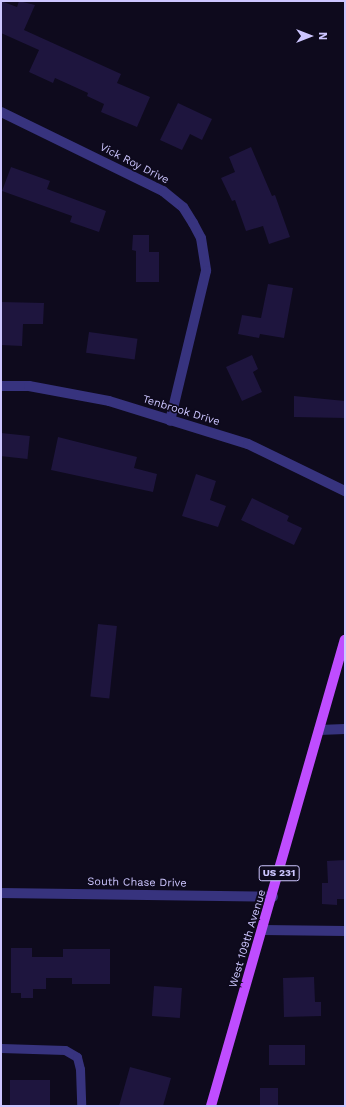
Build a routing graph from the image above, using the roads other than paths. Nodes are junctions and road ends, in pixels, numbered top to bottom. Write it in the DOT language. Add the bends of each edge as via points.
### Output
graph roads {
  1 [pos="1,112"];
  2 [pos="1,386"];
  3 [pos="170,421"];
  4 [pos="345,491"];
  5 [pos="345,640"];
  6 [pos="345,729"];
  7 [pos="319,730"];
  8 [pos="1,893"];
  9 [pos="273,898"];
  10 [pos="263,930"];
  11 [pos="345,931"];
  12 [pos="1,1048"];
  13 [pos="81,1106"];
  14 [pos="211,1106"];
  1 -- 3 [label="street, Vick Roy Drive" via="163,191 183,208 193,222 201,238 206,271"];
  2 -- 3 [label="street, Tenbrook Drive" via="29,386 109,401"];
  3 -- 4 [label="street, Tenbrook Drive" via="248,444"];
  5 -- 7 [label="main road, West 109th Avenue / US 231"];
  6 -- 7 [label="street"];
  7 -- 9 [label="main road, West 109th Avenue / US 231"];
  8 -- 9 [label="street, South Chase Drive"];
  9 -- 10 [label="main road, West 109th Avenue / US 231"];
  10 -- 11 [label="street"];
  10 -- 14 [label="main road, West 109th Avenue / US 231"];
  12 -- 13 [label="lane" via="65,1050 77,1057 80,1069"];
}
